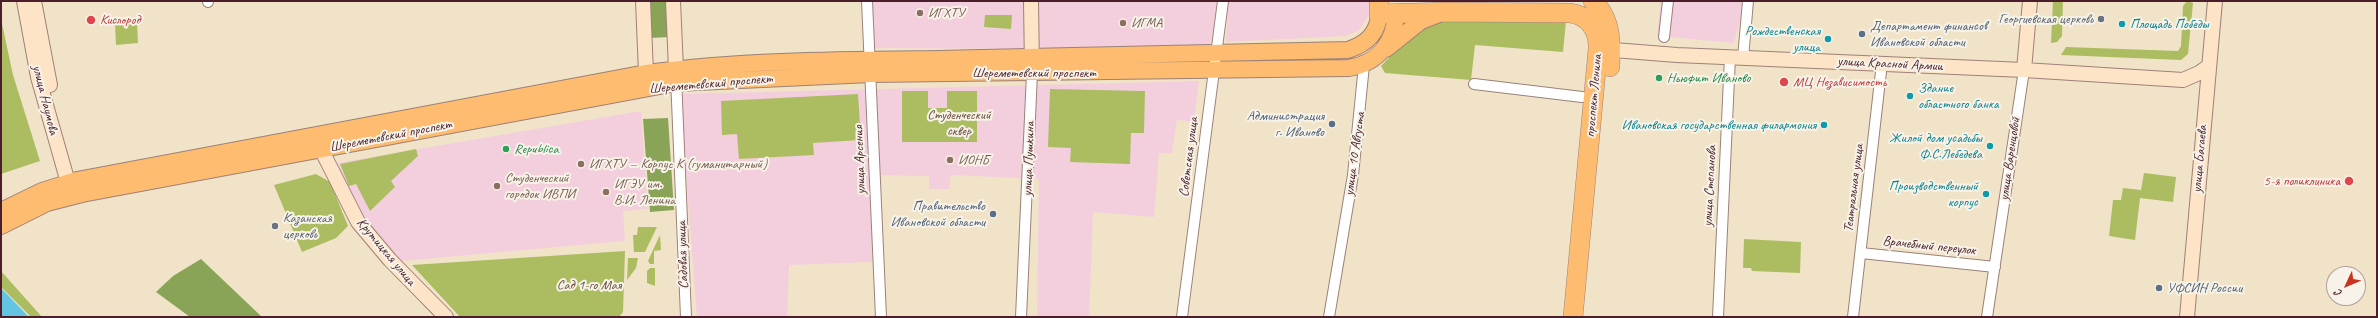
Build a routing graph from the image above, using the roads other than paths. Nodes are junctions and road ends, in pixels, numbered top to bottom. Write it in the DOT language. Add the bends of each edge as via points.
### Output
graph roads {
  1 [pos="24,1"];
  2 [pos="34,1"];
  3 [pos="643,1"];
  4 [pos="673,1"];
  5 [pos="867,1"];
  6 [pos="1031,1"];
  7 [pos="1223,1"];
  8 [pos="1593,1"];
  9 [pos="1668,1"];
  10 [pos="1748,1"];
  11 [pos="2030,1"];
  12 [pos="2215,1"];
  13 [pos="1388,8"];
  14 [pos="1446,12"];
  15 [pos="1664,37"];
  16 [pos="1604,49"];
  17 [pos="1378,55"];
  18 [pos="1736,58"];
  19 [pos="1215,62"];
  20 [pos="1882,63"];
  21 [pos="1032,65"];
  22 [pos="1364,65"];
  23 [pos="2209,66"];
  24 [pos="870,67"];
  25 [pos="2024,70"];
  26 [pos="646,73"];
  27 [pos="676,76"];
  28 [pos="2183,80"];
  29 [pos="1474,84"];
  30 [pos="1582,97"];
  31 [pos="2204,116"];
  32 [pos="320,142"];
  33 [pos="75,188"];
  34 [pos="1,221"];
  35 [pos="1861,253"];
  36 [pos="1995,267"];
  37 [pos="446,317"];
  38 [pos="686,317"];
  39 [pos="881,317"];
  40 [pos="1021,317"];
  41 [pos="1182,317"];
  42 [pos="1329,317"];
  43 [pos="1573,317"];
  44 [pos="1585,317"];
  45 [pos="1718,317"];
  46 [pos="1854,317"];
  47 [pos="1987,317"];
  48 [pos="2187,317"];
  1 -- 33 [label="main road, улица Наумова" via="38,77"];
  2 -- 33 [label="main road, улица Наумова" via="48,75"];
  3 -- 26 [label="main road"];
  4 -- 27 [label="main road, Садовая улица"];
  5 -- 24 [label="street, улица Арсения"];
  6 -- 21 [label="main road, улица Пушкина"];
  7 -- 19 [label="street, Советская улица"];
  8 -- 16 [label="highway, проспект Ленина" via="1602,12 1609,28"];
  9 -- 15 [label="street"];
  10 -- 18 [label="street, улица Степанова"];
  11 -- 25 [label="main road, улица Варенцовой"];
  12 -- 23 [label="main road, улица Багаева"];
  13 -- 14 [label="highway, проспект Ленина"];
  13 -- 17 [label="main road" via="1391,36"];
  13 -- 19 [label="main road, Шереметевский проспект" via="1374,32 1360,46 1348,50"];
  14 -- 16 [label="highway, проспект Ленина" via="1578,14 1590,23"];
  14 -- 17 [label="main road, проспект Ленина" via="1421,20"];
  16 -- 18 [label="main road, улица Красной Армии"];
  16 -- 43 [label="highway, проспект Ленина"];
  16 -- 44 [label="highway, проспект Ленина"];
  17 -- 22 [label="main road"];
  18 -- 20 [label="main road, улица Красной Армии"];
  18 -- 45 [label="street, улица Степанова"];
  19 -- 21 [label="main road, Шереметевский проспект"];
  19 -- 22 [label="main road, Шереметевский проспект" via="1348,68"];
  19 -- 41 [label="street, Советская улица"];
  20 -- 25 [label="main road, улица Красной Армии"];
  20 -- 35 [label="street, Театральная улица"];
  21 -- 24 [label="main road, Шереметевский проспект"];
  21 -- 40 [label="street, улица Пушкина"];
  22 -- 42 [label="street, улица 10 Августа" via="1353,176"];
  23 -- 28 [label="main road, улица Красной Армии"];
  23 -- 31 [label="main road, улица Багаева"];
  24 -- 27 [label="main road, Шереметевский проспект"];
  24 -- 39 [label="street, улица Арсения"];
  25 -- 28 [label="main road, улица Красной Армии"];
  25 -- 36 [label="street, улица Варенцовой"];
  26 -- 27 [label="main road, Шереметевский проспект"];
  26 -- 32 [label="main road, Шереметевский проспект"];
  27 -- 32 [label="main road, Шереметевский проспект"];
  27 -- 38 [label="street, Садовая улица"];
  28 -- 31 [label="main road, улица Красной Армии" via="2196,86 2203,95"];
  29 -- 30 [label="street"];
  31 -- 48 [label="main road, улица Багаева"];
  32 -- 33 [label="main road, Шереметевский проспект"];
  32 -- 37 [label="main road, Крутицкая улица" via="358,222"];
  33 -- 34 [label="main road, Шереметевский проспект" via="47,203"];
  35 -- 36 [label="street, Врачебный переулок"];
  35 -- 46 [label="street, Театральная улица"];
  36 -- 47 [label="street, улица Варенцовой"];
}
